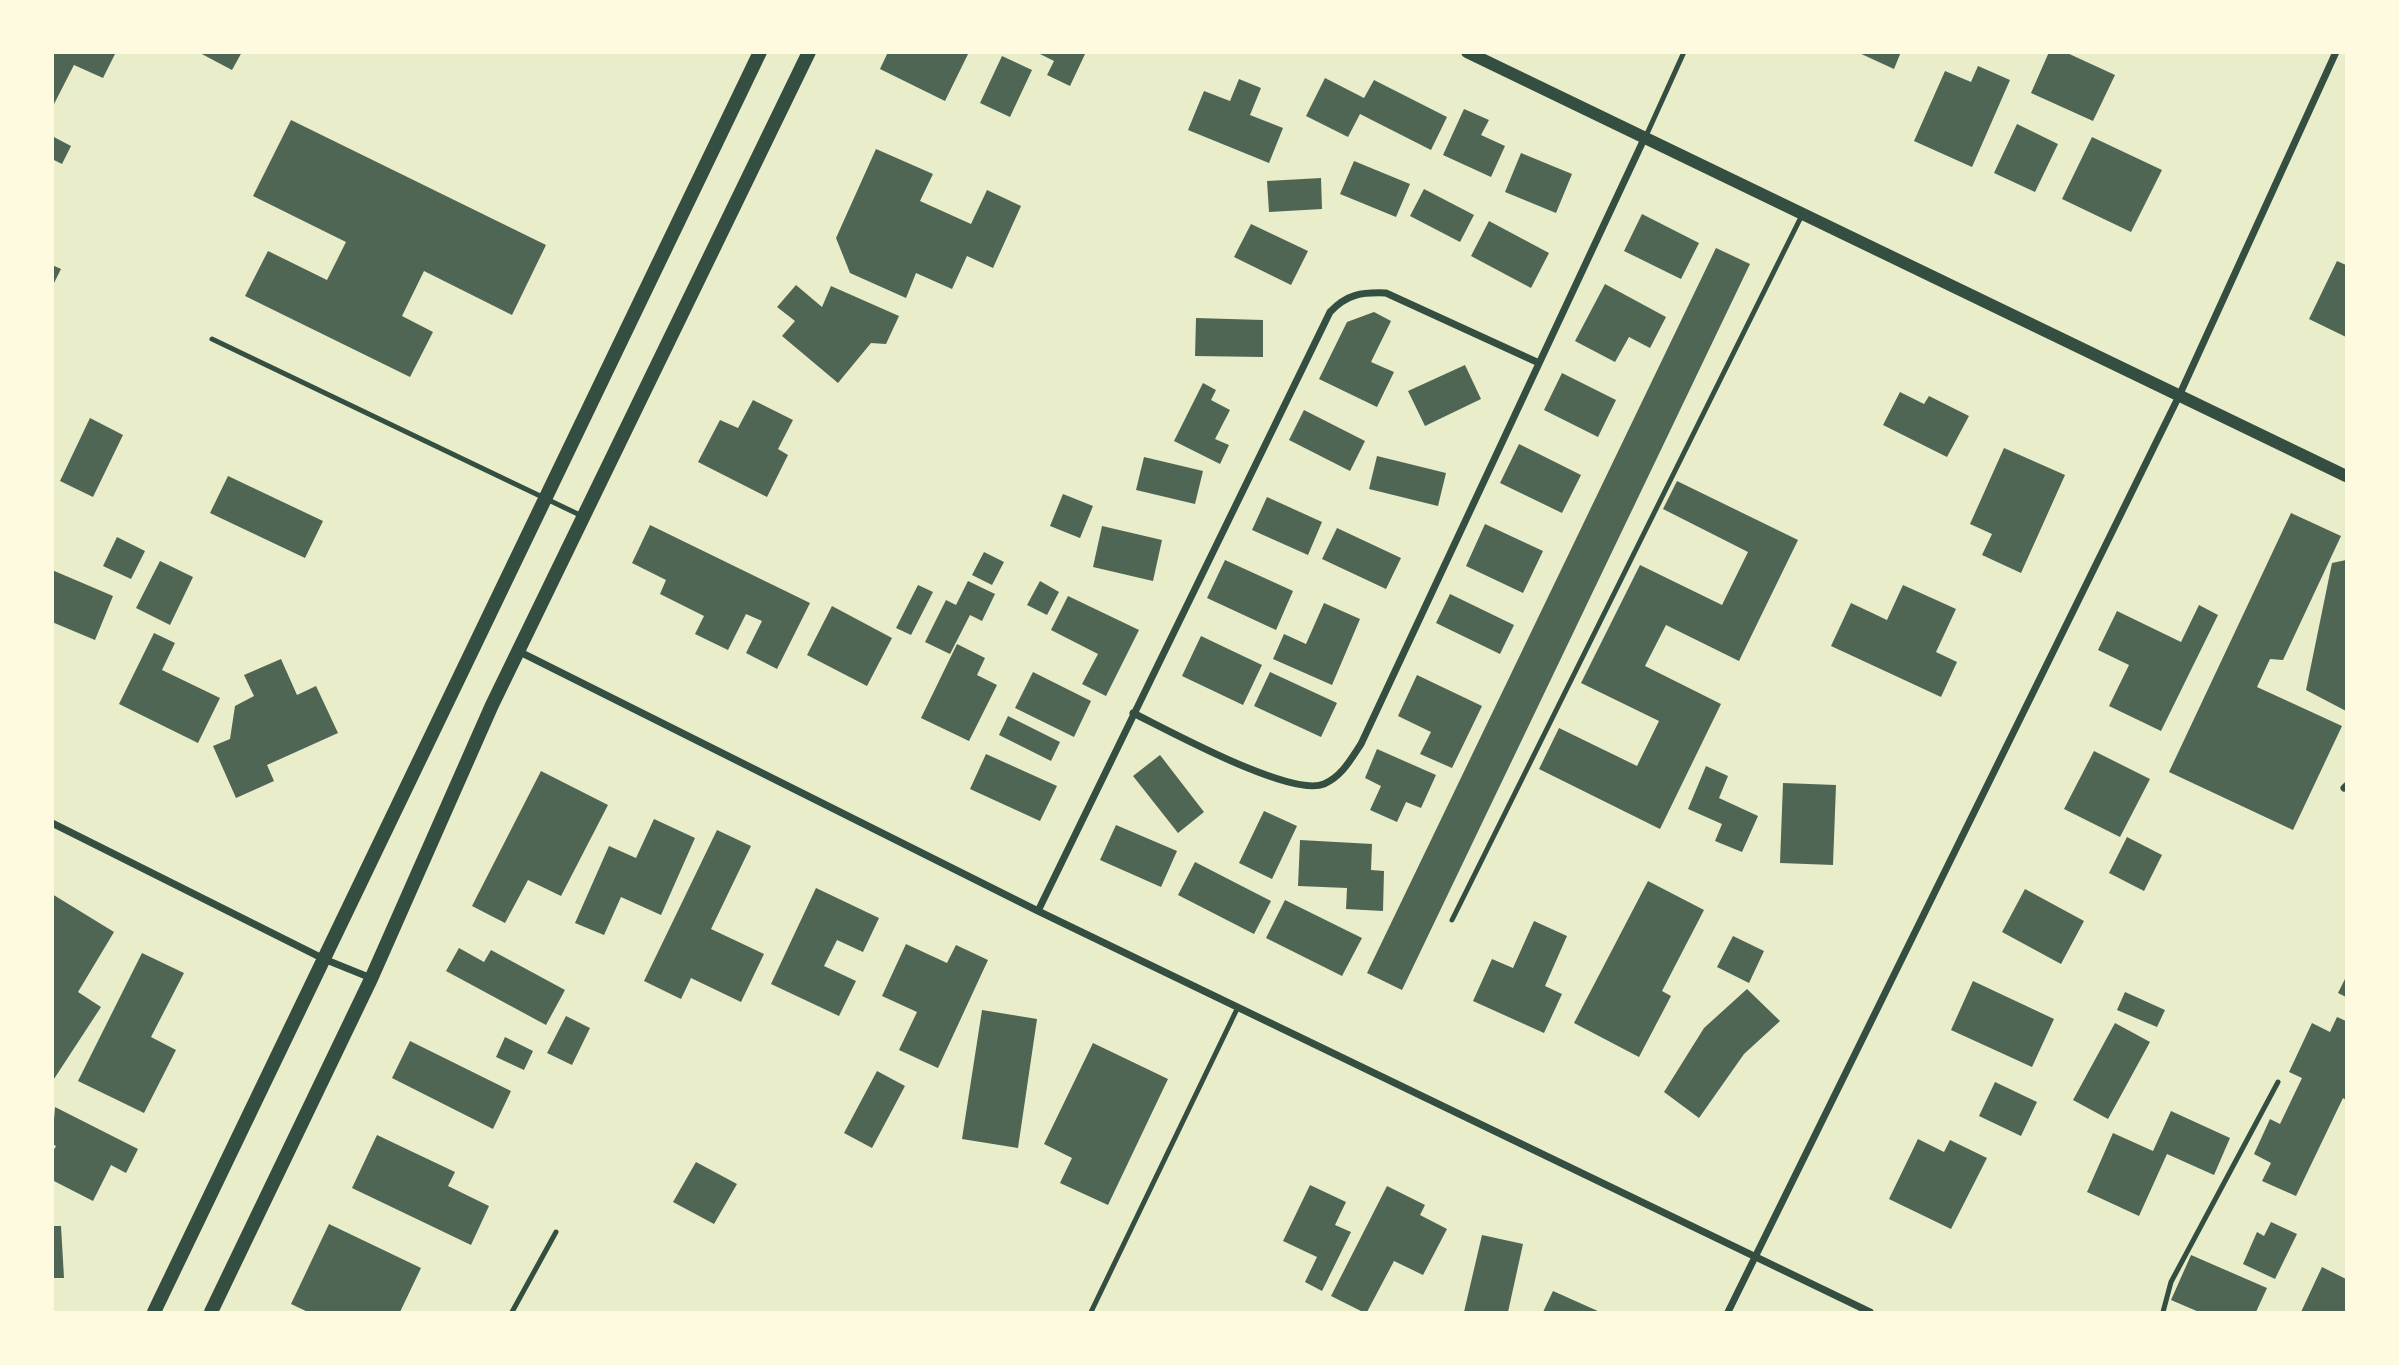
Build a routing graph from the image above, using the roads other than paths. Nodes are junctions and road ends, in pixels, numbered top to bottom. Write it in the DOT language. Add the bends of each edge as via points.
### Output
graph roads {
  1 [pos="760,52"];
  2 [pos="809,52"];
  3 [pos="1467,52"];
  4 [pos="1684,52"];
  5 [pos="2336,52"];
  6 [pos="1644,139"];
  7 [pos="1802,215"];
  8 [pos="212,339"];
  9 [pos="1539,363"];
  10 [pos="2179,396"];
  11 [pos="2347,476"];
  12 [pos="546,497"];
  13 [pos="585,517"];
  14 [pos="520,652"];
  15 [pos="1132,713"];
  16 [pos="52,823"];
  17 [pos="1038,911"];
  18 [pos="1452,920"];
  19 [pos="324,959"];
  20 [pos="371,979"];
  21 [pos="1238,1007"];
  22 [pos="2278,1082"];
  23 [pos="555,1232"];
  24 [pos="1754,1257"];
  25 [pos="153,1312"];
  26 [pos="211,1312"];
  27 [pos="512,1312"];
  28 [pos="1091,1312"];
  29 [pos="1728,1312"];
  30 [pos="1870,1312"];
  31 [pos="2163,1312"];
  1 -- 12 [label="main road"];
  2 -- 13 [label="main road"];
  3 -- 6 [label="street"];
  4 -- 6 [label="lane"];
  5 -- 10 [label="street"];
  6 -- 7 [label="street"];
  6 -- 9 [label="street"];
  7 -- 10 [label="street"];
  7 -- 18 [label="lane"];
  8 -- 12 [label="lane"];
  9 -- 15 [label="street" via="1386,293 1344,298 1330,312"];
  9 -- 15 [label="street" via="1361,744 1344,770 1323,785 1272,778"];
  10 -- 11 [label="street"];
  10 -- 24 [label="street"];
  12 -- 13 [label="lane"];
  12 -- 19 [label="main road"];
  13 -- 14 [label="main road"];
  14 -- 17 [label="street"];
  14 -- 20 [label="main road" via="492,705"];
  15 -- 17 [label="street"];
  16 -- 19 [label="street"];
  17 -- 21 [label="street"];
  19 -- 20 [label="street"];
  19 -- 25 [label="main road"];
  20 -- 26 [label="main road"];
  21 -- 24 [label="street"];
  21 -- 28 [label="lane"];
  22 -- 31 [label="lane" via="2171,1282"];
  23 -- 27 [label="lane"];
  24 -- 29 [label="street"];
  24 -- 30 [label="street"];
}
